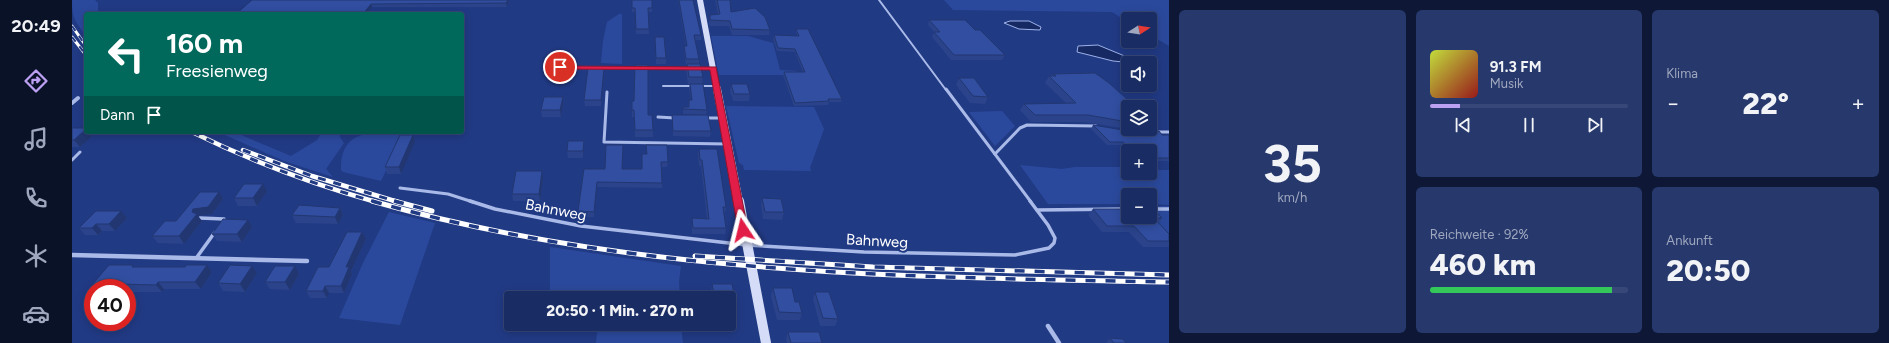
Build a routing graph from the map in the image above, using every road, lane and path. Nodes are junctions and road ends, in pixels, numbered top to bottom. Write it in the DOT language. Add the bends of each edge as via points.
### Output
graph roads {
  1 [pos="700,0"];
  2 [pos="879,0"];
  3 [pos="560,67"];
  4 [pos="714,68"];
  5 [pos="663,86"];
  6 [pos="717,86"];
  7 [pos="607,92"];
  8 [pos="78,98"];
  9 [pos="72,103"];
  10 [pos="658,117"];
  11 [pos="680,118"];
  12 [pos="701,118"];
  13 [pos="723,118"];
  14 [pos="1103,128"];
  15 [pos="1157,132"];
  16 [pos="1169,132"];
  17 [pos="727,144"];
  18 [pos="80,152"];
  19 [pos="995,154"];
  20 [pos="72,160"];
  21 [pos="400,188"];
  22 [pos="1121,209"];
  23 [pos="1157,209"];
  24 [pos="1169,209"];
  25 [pos="1037,210"];
  26 [pos="200,218"];
  27 [pos="746,245"];
  28 [pos="72,255"];
  29 [pos="197,257"];
  30 [pos="307,261"];
  31 [pos="1048,326"];
  32 [pos="766,343"];
  33 [pos="1059,343"];
  1 -- 4 [label="street"];
  2 -- 19 [label="lane, Bahnweg"];
  3 -- 4 [label="lane"];
  4 -- 6 [label="street"];
  5 -- 6 [label="lane"];
  6 -- 13 [label="street"];
  7 -- 17 [label="lane" via="604,142"];
  8 -- 9 [label="street"];
  10 -- 11 [label="lane"];
  12 -- 13 [label="lane"];
  13 -- 17 [label="street"];
  14 -- 19 [label="lane" via="1088,125 1027,125 1020,128"];
  15 -- 16 [label="lane"];
  17 -- 27 [label="street"];
  18 -- 20 [label="lane"];
  19 -- 25 [label="lane, Bahnweg"];
  21 -- 27 [label="lane, Bahnweg" via="448,194 495,209 581,226"];
  22 -- 25 [label="lane"];
  23 -- 24 [label="lane"];
  25 -- 27 [label="lane, Bahnweg" via="1052,231 1054,243 1049,248 1015,255 895,253"];
  26 -- 29 [label="lane" via="224,219"];
  27 -- 32 [label="street"];
  28 -- 29 [label="street"];
  29 -- 30 [label="street"];
  31 -- 33 [label="street"];
}
